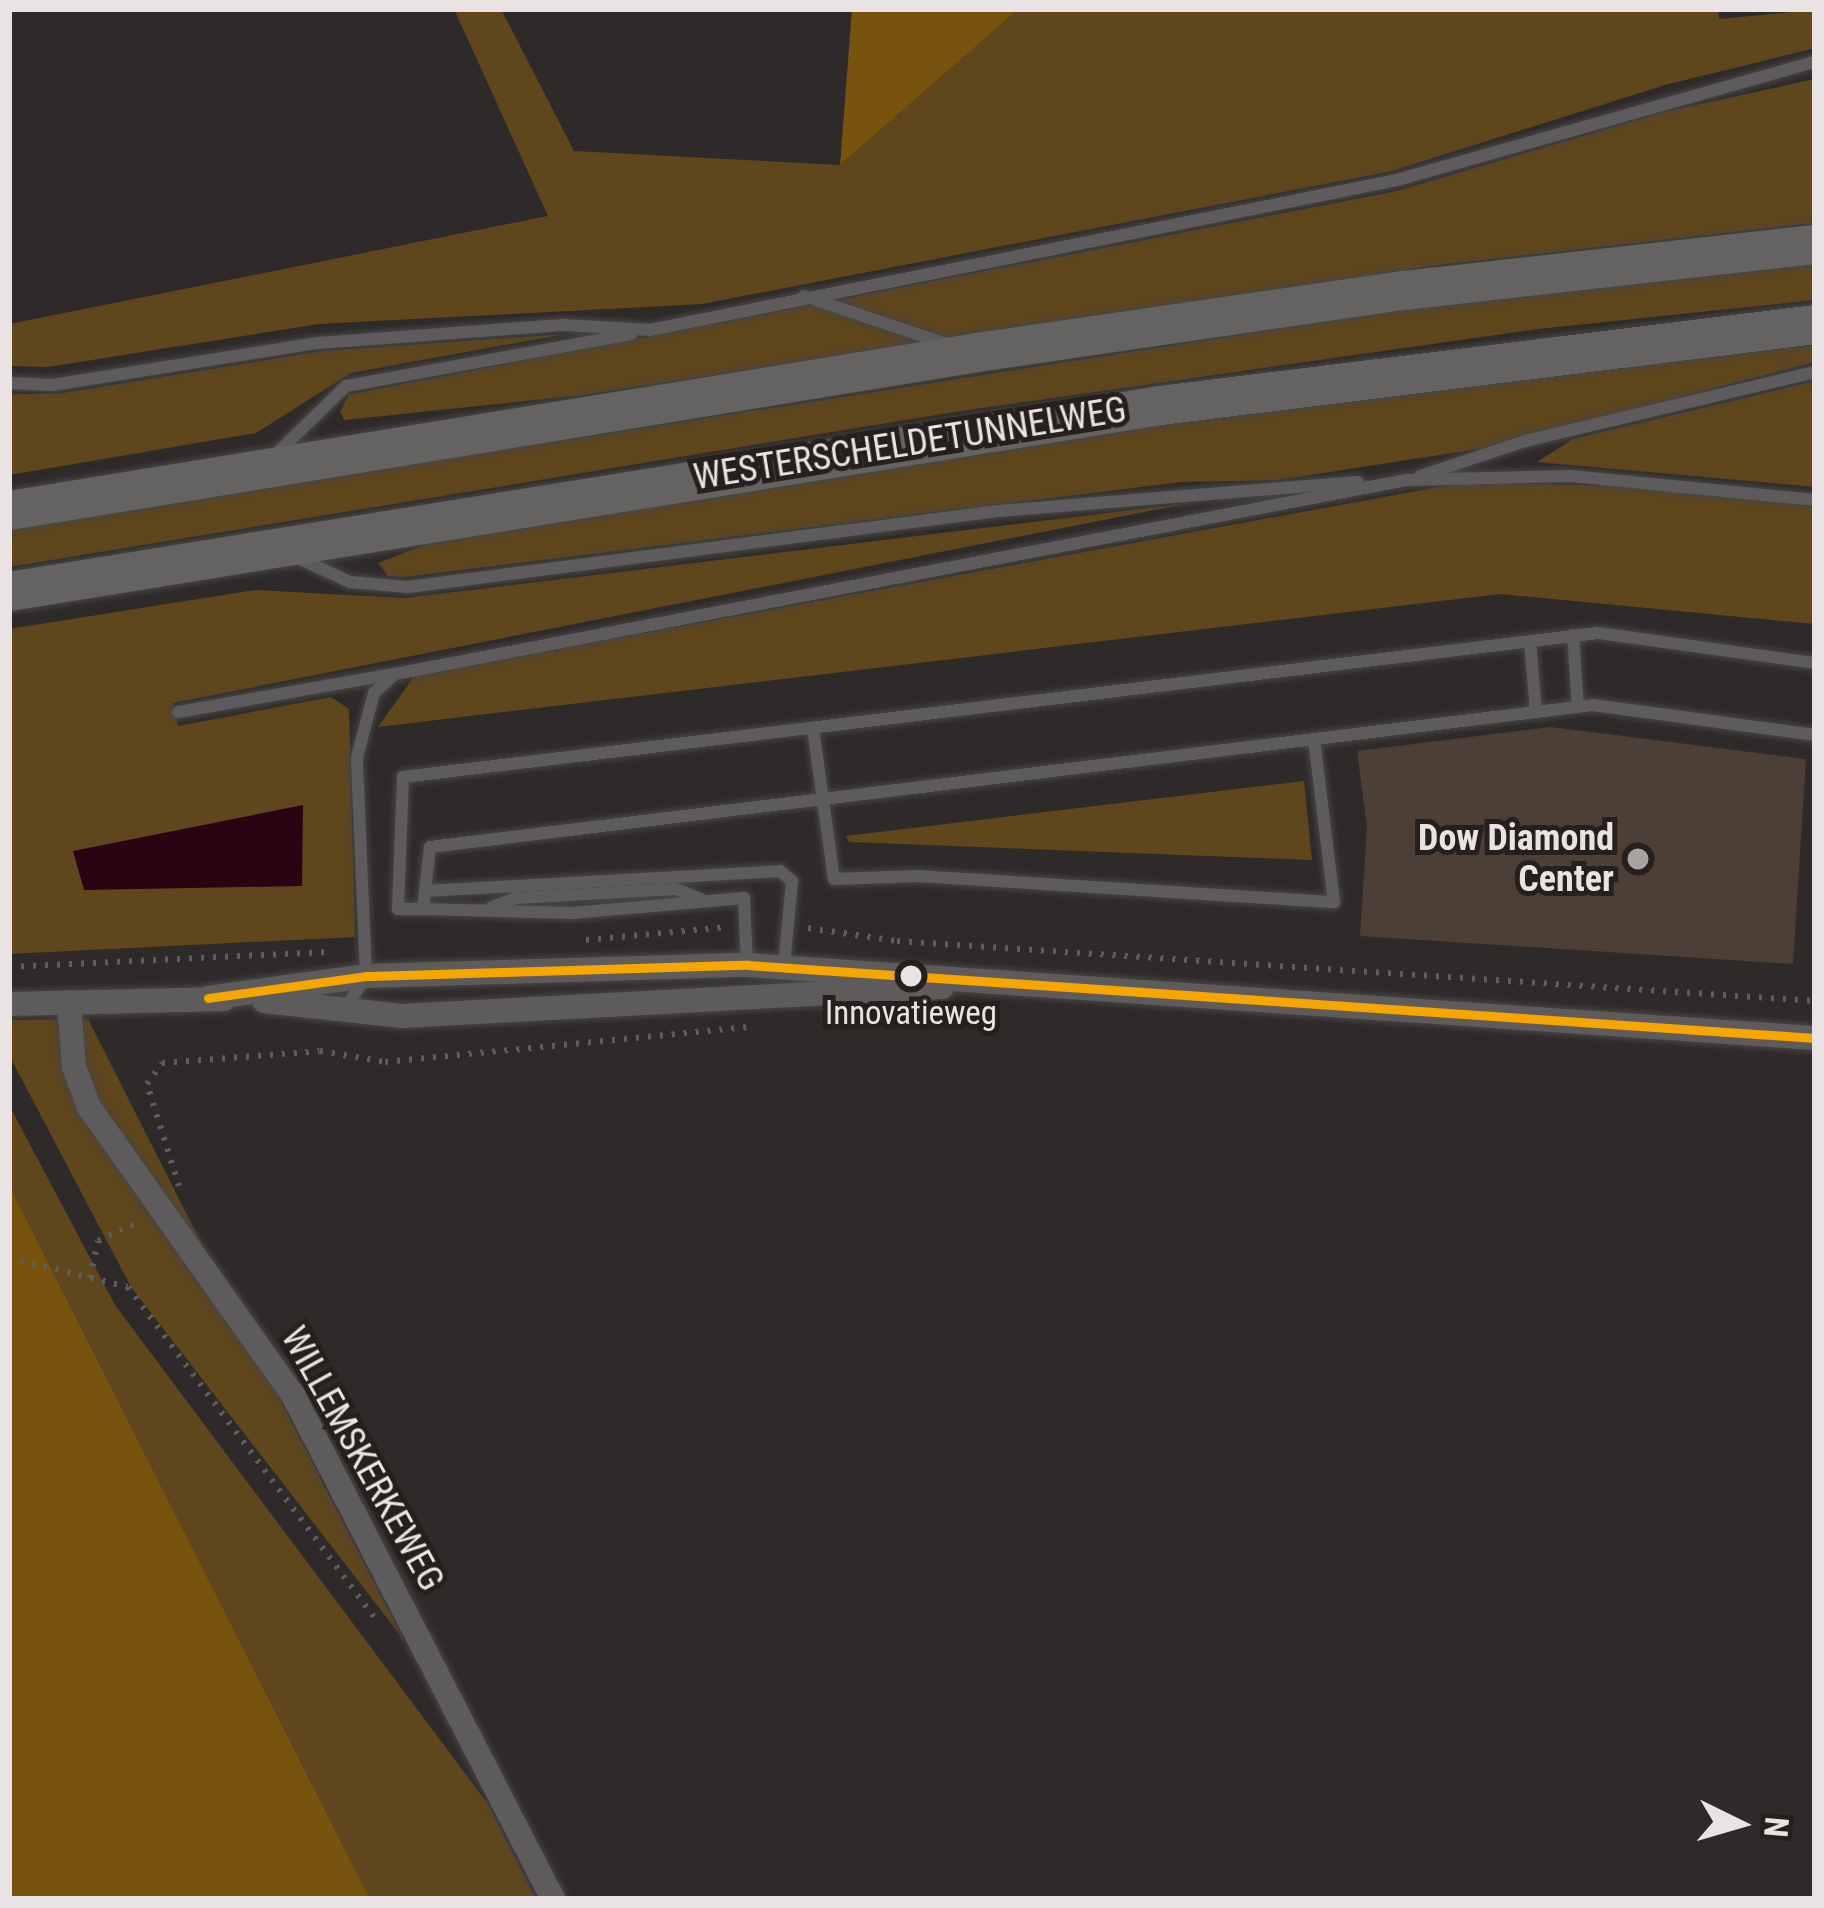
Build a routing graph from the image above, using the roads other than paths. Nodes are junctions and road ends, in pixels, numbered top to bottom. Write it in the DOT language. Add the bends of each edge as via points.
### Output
graph roads {
  1 [pos="1815,62"];
  2 [pos="1815,244"];
  3 [pos="802,296"];
  4 [pos="1815,324"];
  5 [pos="650,330"];
  6 [pos="977,352"];
  7 [pos="1815,372"];
  8 [pos="9,383"];
  9 [pos="261,471"];
  10 [pos="1406,480"];
  11 [pos="1815,500"];
  12 [pos="9,510"];
  13 [pos="275,547"];
  14 [pos="9,591"];
  15 [pos="1573,635"];
  16 [pos="1530,641"];
  17 [pos="1815,663"];
  18 [pos="395,674"];
  19 [pos="1578,706"];
  20 [pos="178,712"];
  21 [pos="1536,712"];
  22 [pos="813,728"];
  23 [pos="1815,735"];
  24 [pos="1314,739"];
  25 [pos="823,799"];
  26 [pos="698,874"];
  27 [pos="488,886"];
  28 [pos="676,889"];
  29 [pos="425,891"];
  30 [pos="515,898"];
  31 [pos="702,900"];
  32 [pos="423,909"];
  33 [pos="485,910"];
  34 [pos="747,965"];
  35 [pos="784,966"];
  36 [pos="366,976"];
  37 [pos="980,984"];
  38 [pos="746,997"];
  39 [pos="776,997"];
  40 [pos="208,998"];
  41 [pos="68,1001"];
  42 [pos="9,1004"];
  43 [pos="346,1008"];
  44 [pos="1815,1038"];
  45 [pos="553,1899"];
  1 -- 3 [label="lane" via="1397,180"];
  2 -- 6 [label="highway" via="1404,290"];
  3 -- 5 [label="lane"];
  3 -- 6 [label="lane"];
  4 -- 13 [label="highway, WESTERSCHELDETUNNELWEG" via="1160,405"];
  5 -- 8 [label="lane" via="566,325 318,343 52,385"];
  5 -- 9 [label="lane" via="346,386"];
  6 -- 9 [label="highway"];
  7 -- 10 [label="lane" via="1525,441"];
  9 -- 12 [label="highway"];
  10 -- 11 [label="lane" via="1571,476"];
  10 -- 13 [label="lane" via="998,511 408,587 350,581"];
  10 -- 18 [label="lane"];
  13 -- 14 [label="highway, WESTERSCHELDETUNNELWEG"];
  15 -- 16 [label="lane"];
  15 -- 17 [label="lane"];
  15 -- 19 [label="lane"];
  16 -- 21 [label="lane"];
  16 -- 22 [label="lane"];
  18 -- 20 [label="lane"];
  18 -- 36 [label="lane" via="374,694 357,757"];
  19 -- 21 [label="lane"];
  19 -- 23 [label="lane"];
  21 -- 24 [label="lane"];
  22 -- 25 [label="lane"];
  22 -- 32 [label="lane" via="403,777 398,909"];
  24 -- 25 [label="lane"];
  24 -- 25 [label="lane" via="1334,902 918,875 834,879"];
  25 -- 29 [label="lane" via="430,847"];
  26 -- 27 [label="lane"];
  26 -- 28 [label="lane"];
  26 -- 35 [label="lane" via="780,871 792,881"];
  27 -- 29 [label="lane"];
  27 -- 30 [label="lane"];
  28 -- 30 [label="lane"];
  28 -- 31 [label="lane"];
  29 -- 32 [label="lane"];
  30 -- 33 [label="lane"];
  31 -- 33 [label="lane" via="572,914"];
  31 -- 34 [label="lane" via="744,898"];
  32 -- 33 [label="lane"];
  34 -- 35 [label="street"];
  34 -- 36 [label="street"];
  34 -- 38 [label="street"];
  35 -- 37 [label="street"];
  35 -- 39 [label="street"];
  36 -- 40 [label="street"];
  36 -- 43 [label="lane"];
  37 -- 39 [label="street"];
  37 -- 44 [label="street"];
  38 -- 39 [label="street"];
  38 -- 43 [label="street" via="402,1016"];
  40 -- 41 [label="street"];
  40 -- 43 [label="street"];
  41 -- 42 [label="street"];
  41 -- 45 [label="street, WILLEMSKERKEWEG" via="74,1067 89,1107 293,1395"];
}
